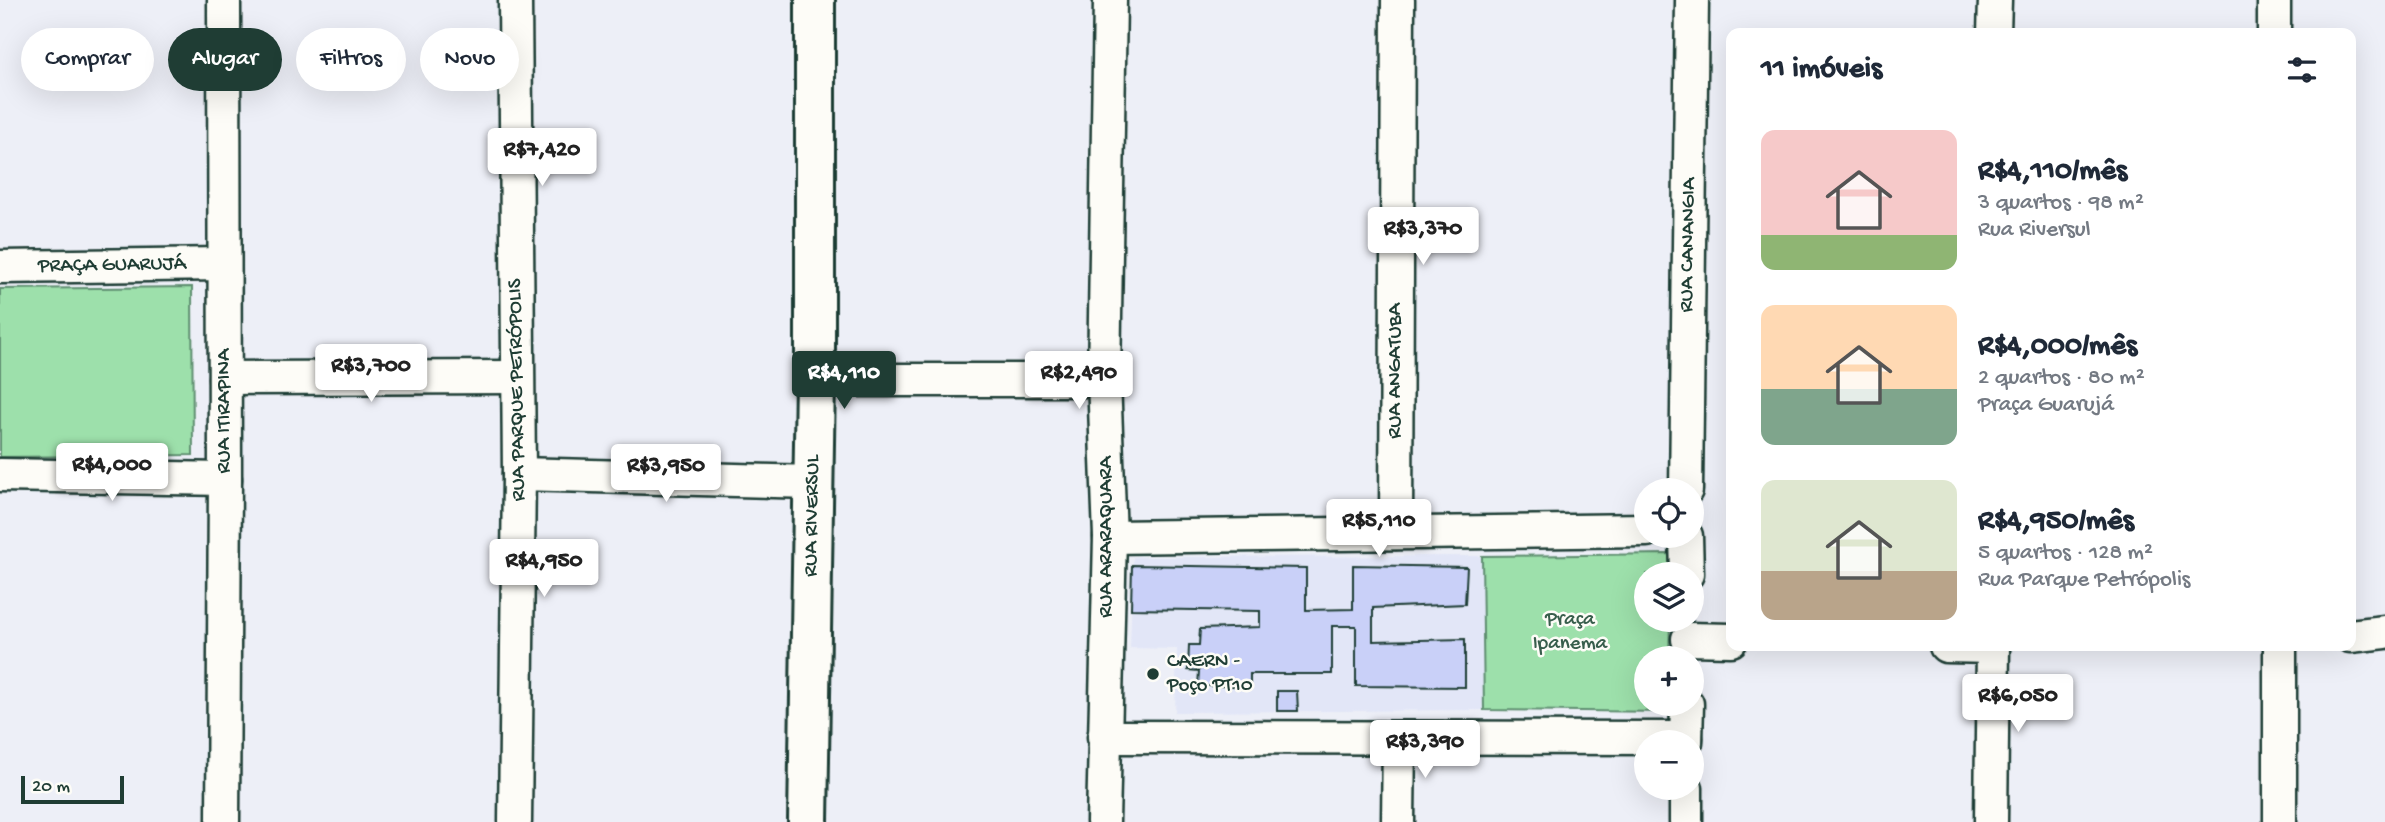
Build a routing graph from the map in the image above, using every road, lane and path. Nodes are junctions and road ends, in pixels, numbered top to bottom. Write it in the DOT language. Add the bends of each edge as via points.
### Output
graph roads {
  1 [pos="224,0"];
  2 [pos="515,0"];
  3 [pos="815,0"];
  4 [pos="1110,0"];
  5 [pos="1398,0"];
  6 [pos="1692,0"];
  7 [pos="1995,0"];
  8 [pos="2274,0"];
  9 [pos="1994,28"];
  10 [pos="2274,28"];
  11 [pos="224,264"];
  12 [pos="0,267"];
  13 [pos="517,377"];
  14 [pos="225,378"];
  15 [pos="815,380"];
  16 [pos="1104,380"];
  17 [pos="519,474"];
  18 [pos="0,475"];
  19 [pos="1686,478"];
  20 [pos="225,479"];
  21 [pos="813,482"];
  22 [pos="1634,530"];
  23 [pos="1396,533"];
  24 [pos="1111,537"];
  25 [pos="2385,632"];
  26 [pos="2356,635"];
  27 [pos="1688,639"];
  28 [pos="1726,640"];
  29 [pos="1993,651"];
  30 [pos="2280,651"];
  31 [pos="1104,737"];
  32 [pos="1399,738"];
  33 [pos="1634,740"];
  34 [pos="1686,800"];
  35 [pos="223,822"];
  36 [pos="515,822"];
  37 [pos="808,822"];
  38 [pos="1103,822"];
  39 [pos="1398,822"];
  40 [pos="1686,822"];
  41 [pos="1991,822"];
  42 [pos="2280,822"];
  1 -- 11 [label="street, RUA ITIRAPINA"];
  2 -- 13 [label="street, RUA PARQUE PETRÓPOLIS"];
  3 -- 15 [label="street, RUA RIVERSUL"];
  4 -- 16 [label="street, RUA ARARAQUARA"];
  5 -- 23 [label="street, RUA ANGATUBA"];
  6 -- 19 [label="street, RUA CANANGIA"];
  7 -- 9 [label="street"];
  8 -- 10 [label="street"];
  11 -- 12 [label="street, PRAÇA GUARUJÁ"];
  11 -- 14 [label="street, RUA ITIRAPINA"];
  13 -- 14 [label="street"];
  13 -- 17 [label="street, RUA PARQUE PETRÓPOLIS"];
  14 -- 20 [label="street, RUA ITIRAPINA"];
  15 -- 16 [label="street"];
  15 -- 21 [label="street, RUA RIVERSUL"];
  16 -- 24 [label="street, RUA ARARAQUARA"];
  17 -- 21 [label="street"];
  17 -- 36 [label="street, RUA PARQUE PETRÓPOLIS"];
  18 -- 20 [label="street"];
  20 -- 35 [label="street, RUA ITIRAPINA"];
  21 -- 37 [label="street, RUA RIVERSUL"];
  22 -- 23 [label="street"];
  23 -- 24 [label="street"];
  24 -- 31 [label="street, RUA ARARAQUARA"];
  25 -- 26 [label="street"];
  27 -- 28 [label="street"];
  29 -- 41 [label="street"];
  30 -- 42 [label="street"];
  31 -- 32 [label="street"];
  31 -- 38 [label="street, RUA ARARAQUARA"];
  32 -- 33 [label="street"];
  32 -- 39 [label="street"];
  34 -- 40 [label="street"];
}
